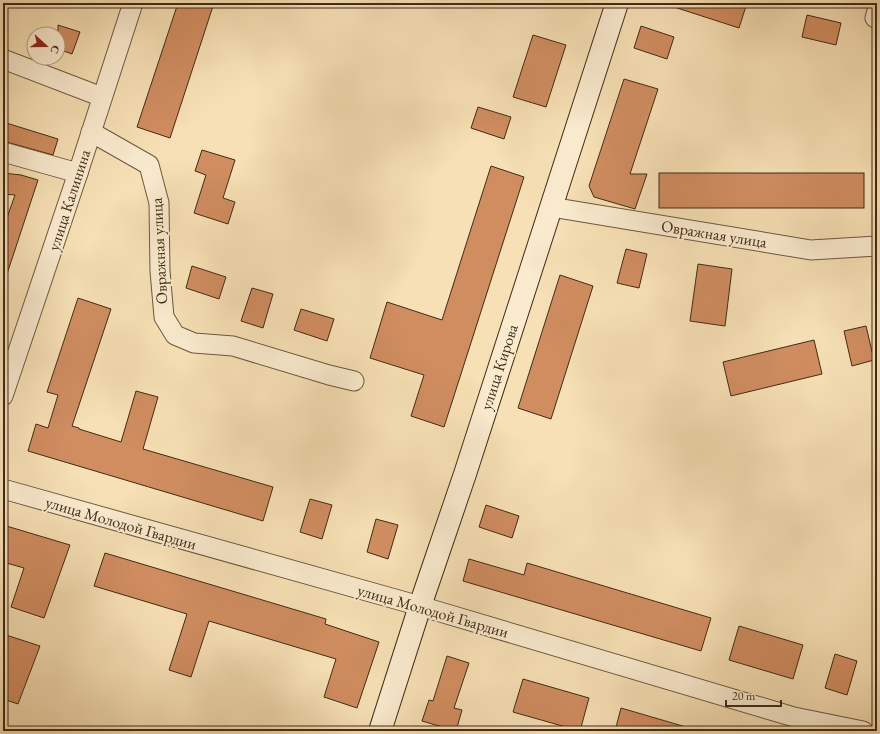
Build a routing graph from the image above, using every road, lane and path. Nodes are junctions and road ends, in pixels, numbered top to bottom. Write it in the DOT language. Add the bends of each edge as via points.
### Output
graph roads {
  1 [pos="133,3"];
  2 [pos="617,3"];
  3 [pos="3,59"];
  4 [pos="102,97"];
  5 [pos="91,132"];
  6 [pos="3,152"];
  7 [pos="78,173"];
  8 [pos="551,207"];
  9 [pos="877,246"];
  10 [pos="354,382"];
  11 [pos="3,396"];
  12 [pos="3,489"];
  13 [pos="420,606"];
  14 [pos="793,724"];
  15 [pos="380,731"];
  16 [pos="863,731"];
  1 -- 4 [label="street, улица Калинина"];
  2 -- 8 [label="street, улица Кирова"];
  3 -- 4 [label="street"];
  4 -- 5 [label="street, улица Калинина"];
  5 -- 7 [label="street, улица Калинина"];
  5 -- 10 [label="street, Овражная улица" via="150,165 159,203 160,272 164,317 174,335 194,343 233,346"];
  6 -- 7 [label="street"];
  7 -- 11 [label="street, улица Калинина"];
  8 -- 9 [label="street, Овражная улица" via="810,250"];
  8 -- 13 [label="street, улица Кирова"];
  12 -- 13 [label="street, улица Молодой Гвардии"];
  13 -- 14 [label="street, улица Молодой Гвардии"];
  13 -- 15 [label="street, улица Кирова"];
  14 -- 16 [label="street, улица Молодой Гвардии"];
}
